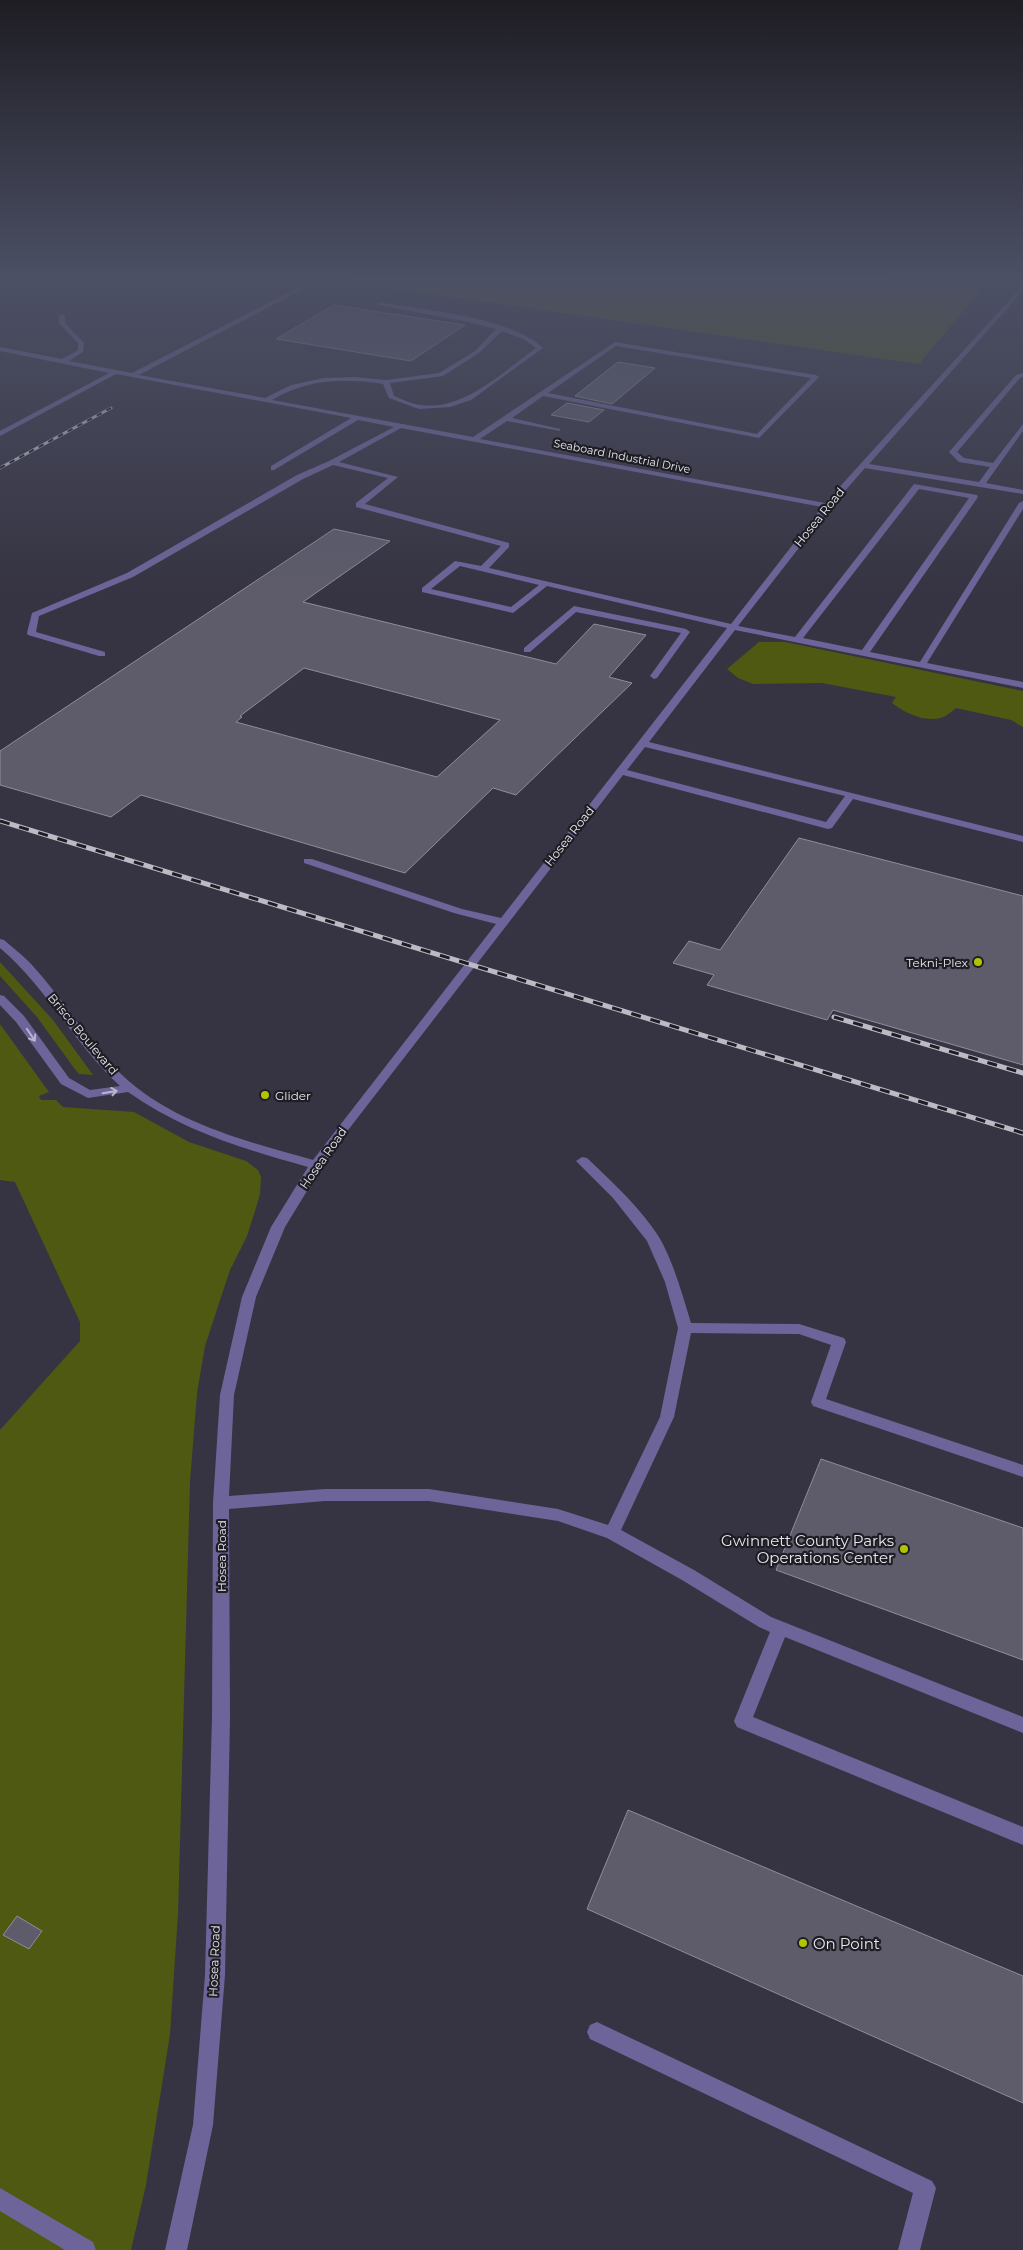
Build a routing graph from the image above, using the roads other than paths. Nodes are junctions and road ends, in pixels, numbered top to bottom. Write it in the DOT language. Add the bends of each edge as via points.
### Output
graph roads {
  1 [pos="96,382"];
  2 [pos="163,382"];
  3 [pos="314,382"];
  4 [pos="386,382"];
  5 [pos="494,382"];
  6 [pos="560,382"];
  7 [pos="811,382"];
  8 [pos="938,382"];
  9 [pos="1013,382"];
  10 [pos="542,394"];
  11 [pos="265,401"];
  12 [pos="356,418"];
  13 [pos="506,419"];
  14 [pos="0,424"];
  15 [pos="400,426"];
  16 [pos="1023,426"];
  17 [pos="12,427"];
  18 [pos="558,430"];
  19 [pos="0,434"];
  20 [pos="473,440"];
  21 [pos="332,462"];
  22 [pos="994,465"];
  23 [pos="863,466"];
  24 [pos="274,468"];
  25 [pos="980,486"];
  26 [pos="1023,492"];
  27 [pos="1023,503"];
  28 [pos="827,506"];
  29 [pos="483,568"];
  30 [pos="546,583"];
  31 [pos="664,611"];
  32 [pos="653,625"];
  33 [pos="732,627"];
  34 [pos="797,640"];
  35 [pos="527,650"];
  36 [pos="102,654"];
  37 [pos="864,654"];
  38 [pos="922,665"];
  39 [pos="654,676"];
  40 [pos="1023,685"];
  41 [pos="642,743"];
  42 [pos="620,771"];
  43 [pos="851,795"];
  44 [pos="1023,839"];
  45 [pos="308,861"];
  46 [pos="502,922"];
  47 [pos="0,942"];
  48 [pos="0,998"];
  49 [pos="131,1088"];
  50 [pos="582,1161"];
  51 [pos="316,1165"];
  52 [pos="685,1328"];
  53 [pos="1023,1471"];
  54 [pos="221,1503"];
  55 [pos="612,1533"];
  56 [pos="780,1628"];
  57 [pos="1023,1725"];
  58 [pos="1023,1836"];
  59 [pos="597,2032"];
  60 [pos="0,2199"];
  61 [pos="85,2250"];
  62 [pos="176,2250"];
  63 [pos="909,2250"];
  1 -- 17 [label="street"];
  2 -- 11 [label="street, Seaboard Industrial Drive"];
  3 -- 11 [label="street" via="279,392"];
  4 -- 5 [label="street" via="391,397 419,407 448,406 469,400"];
  6 -- 10 [label="street"];
  7 -- 10 [label="street" via="759,436"];
  8 -- 23 [label="street, Hosea Road"];
  9 -- 22 [label="street" via="953,452 962,460"];
  10 -- 13 [label="street"];
  11 -- 12 [label="street, Seaboard Industrial Drive"];
  12 -- 15 [label="street, Seaboard Industrial Drive"];
  12 -- 24 [label="street"];
  13 -- 18 [label="street"];
  13 -- 20 [label="street"];
  14 -- 17 [label="street"];
  15 -- 20 [label="street, Seaboard Industrial Drive"];
  15 -- 21 [label="street"];
  16 -- 22 [label="street"];
  17 -- 19 [label="street"];
  20 -- 28 [label="street, Seaboard Industrial Drive"];
  21 -- 29 [label="street" via="394,477 359,505 506,546"];
  21 -- 36 [label="street" via="300,477 130,575 34,614 31,632"];
  22 -- 25 [label="street"];
  23 -- 25 [label="street"];
  23 -- 28 [label="street, Hosea Road"];
  25 -- 26 [label="street"];
  27 -- 38 [label="street"];
  28 -- 33 [label="street, Hosea Road"];
  29 -- 30 [label="street"];
  29 -- 30 [label="street" via="458,563 425,590 513,610"];
  30 -- 31 [label="street"];
  31 -- 32 [label="street"];
  31 -- 33 [label="street"];
  32 -- 35 [label="street" via="574,609"];
  32 -- 39 [label="street" via="686,632"];
  33 -- 34 [label="street"];
  33 -- 41 [label="street, Hosea Road"];
  34 -- 37 [label="street"];
  34 -- 37 [label="street" via="917,486 974,497"];
  37 -- 38 [label="street"];
  38 -- 40 [label="street"];
  41 -- 42 [label="street, Hosea Road"];
  41 -- 43 [label="street"];
  42 -- 43 [label="street" via="828,826"];
  42 -- 46 [label="street, Hosea Road"];
  43 -- 44 [label="street"];
  45 -- 46 [label="street"];
  46 -- 51 [label="street, Hosea Road"];
  47 -- 49 [label="street, Brisco Boulevard" via="33,972 98,1055"];
  48 -- 49 [label="street, one-way" via="20,1019 65,1081 88,1094"];
  49 -- 51 [label="street, Brisco Boulevard" via="183,1122"];
  50 -- 52 [label="street" via="618,1195 653,1239 672,1282"];
  51 -- 54 [label="street, Hosea Road" via="278,1227 249,1297 227,1395"];
  52 -- 53 [label="street" via="799,1328 839,1342 818,1402"];
  52 -- 55 [label="street" via="666,1417"];
  54 -- 55 [label="street" via="326,1495 429,1495 558,1515"];
  54 -- 62 [label="street, Hosea Road" via="221,1718 214,1975 203,2125"];
  55 -- 56 [label="street"];
  56 -- 57 [label="street"];
  56 -- 58 [label="street" via="743,1721"];
  59 -- 63 [label="street" via="925,2188"];
  60 -- 61 [label="street"];
}
